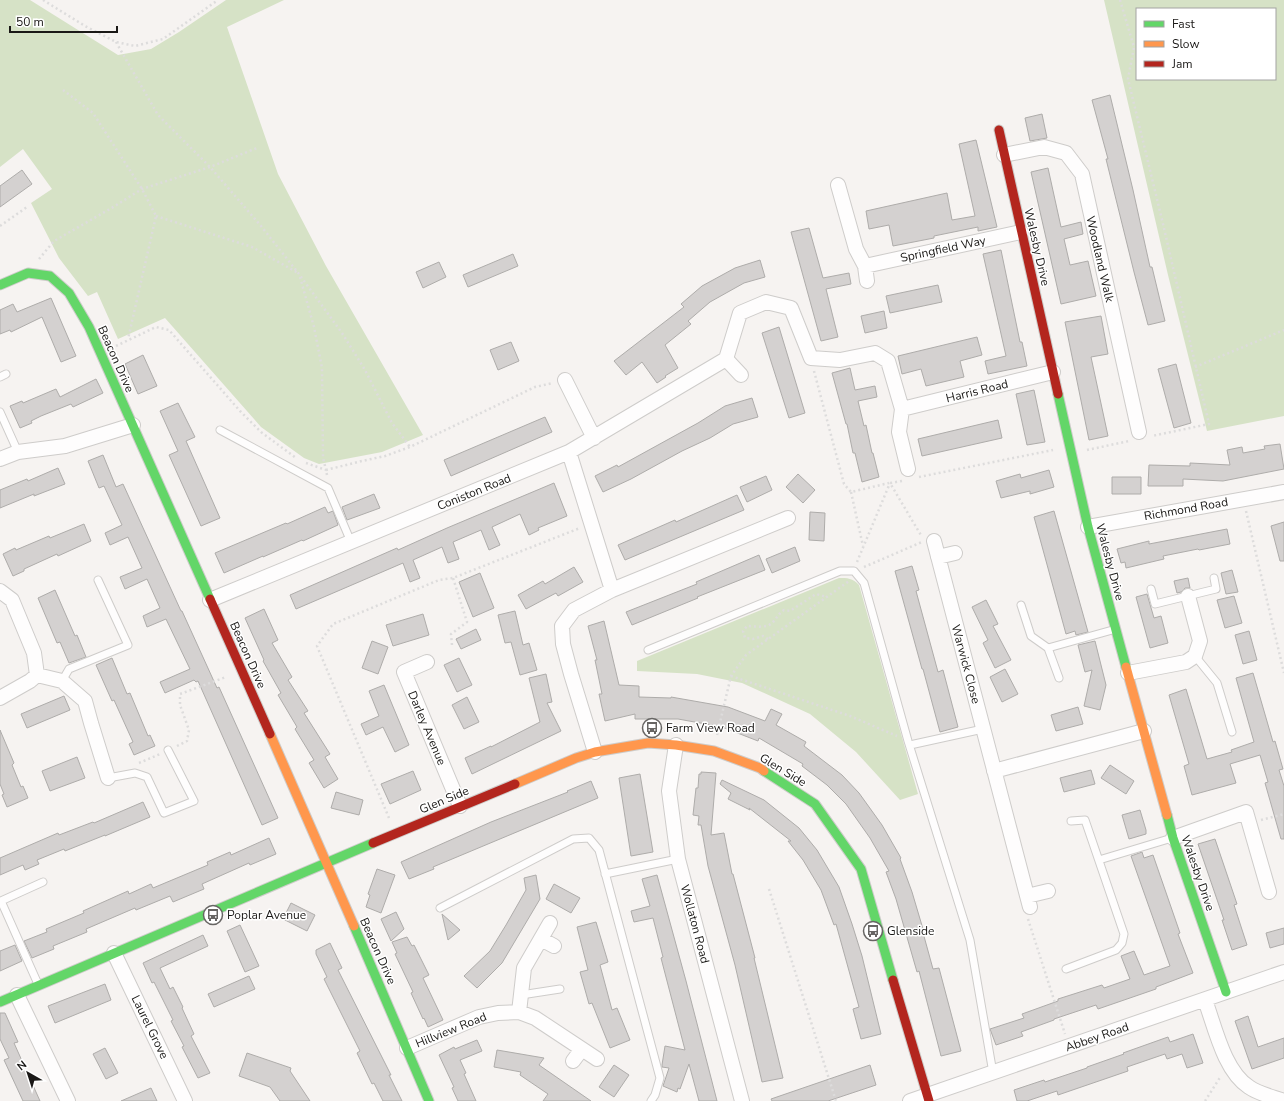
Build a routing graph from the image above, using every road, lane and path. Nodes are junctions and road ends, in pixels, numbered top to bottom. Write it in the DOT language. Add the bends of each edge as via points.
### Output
graph roads {
  1 [pos="43,0"];
  2 [pos="218,0"];
  3 [pos="1120,0"];
  4 [pos="116,42"];
  5 [pos="63,90"];
  6 [pos="999,130"];
  7 [pos="257,148"];
  8 [pos="1004,156"];
  9 [pos="210,167"];
  10 [pos="838,185"];
  11 [pos="142,189"];
  12 [pos="27,207"];
  13 [pos="156,216"];
  14 [pos="0,226"];
  15 [pos="1021,232"];
  16 [pos="865,266"];
  17 [pos="28,273"];
  18 [pos="300,274"];
  19 [pos="867,281"];
  20 [pos="0,285"];
  21 [pos="1284,330"];
  22 [pos="128,340"];
  23 [pos="101,353"];
  24 [pos="811,358"];
  25 [pos="726,359"];
  26 [pos="1195,367"];
  27 [pos="1053,372"];
  28 [pos="741,375"];
  29 [pos="565,380"];
  30 [pos="902,409"];
  31 [pos="0,412"];
  32 [pos="133,425"];
  33 [pos="220,430"];
  34 [pos="1140,436"];
  35 [pos="594,438"];
  36 [pos="410,447"];
  37 [pos="1070,450"];
  38 [pos="18,452"];
  39 [pos="569,452"];
  40 [pos="0,459"];
  41 [pos="326,470"];
  42 [pos="909,476"];
  43 [pos="890,483"];
  44 [pos="328,488"];
  45 [pos="851,492"];
  46 [pos="1284,492"];
  47 [pos="1243,499"];
  48 [pos="788,518"];
  49 [pos="591,523"];
  50 [pos="1088,527"];
  51 [pos="934,541"];
  52 [pos="351,542"];
  53 [pos="863,546"];
  54 [pos="955,554"];
  55 [pos="938,557"];
  56 [pos="854,571"];
  57 [pos="453,578"];
  58 [pos="1214,578"];
  59 [pos="98,580"];
  60 [pos="1151,589"];
  61 [pos="612,590"];
  62 [pos="0,591"];
  63 [pos="1188,596"];
  64 [pos="827,597"];
  65 [pos="210,600"];
  66 [pos="1021,605"];
  67 [pos="1116,629"];
  68 [pos="769,639"];
  69 [pos="452,645"];
  70 [pos="1048,648"];
  71 [pos="648,650"];
  72 [pos="1195,656"];
  73 [pos="427,662"];
  74 [pos="242,671"];
  75 [pos="1128,673"];
  76 [pos="1284,673"];
  77 [pos="37,676"];
  78 [pos="731,676"];
  79 [pos="1059,678"];
  80 [pos="62,681"];
  81 [pos="0,698"];
  82 [pos="983,729"];
  83 [pos="1144,731"];
  84 [pos="1232,732"];
  85 [pos="909,743"];
  86 [pos="676,745"];
  87 [pos="168,750"];
  88 [pos="714,751"];
  89 [pos="595,752"];
  90 [pos="134,766"];
  91 [pos="994,771"];
  92 [pos="108,778"];
  93 [pos="460,806"];
  94 [pos="1284,814"];
  95 [pos="1071,821"];
  96 [pos="1249,823"];
  97 [pos="396,833"];
  98 [pos="1173,838"];
  99 [pos="678,860"];
  100 [pos="1099,860"];
  101 [pos="327,862"];
  102 [pos="605,874"];
  103 [pos="43,882"];
  104 [pos="769,889"];
  105 [pos="1048,891"];
  106 [pos="1269,892"];
  107 [pos="1029,901"];
  108 [pos="440,908"];
  109 [pos="550,923"];
  110 [pos="541,939"];
  111 [pos="554,946"];
  112 [pos="114,953"];
  113 [pos="1066,969"];
  114 [pos="1284,972"];
  115 [pos="38,985"];
  116 [pos="560,989"];
  117 [pos="1226,992"];
  118 [pos="16,995"];
  119 [pos="521,995"];
  120 [pos="1205,1000"];
  121 [pos="0,1002"];
  122 [pos="519,1012"];
  123 [pos="1069,1046"];
  124 [pos="407,1048"];
  125 [pos="582,1049"];
  126 [pos="597,1059"];
  127 [pos="573,1062"];
  128 [pos="1228,1064"];
  129 [pos="993,1073"];
  130 [pos="929,1098"];
  131 [pos="68,1101"];
  132 [pos="185,1101"];
  133 [pos="429,1101"];
  134 [pos="651,1101"];
  135 [pos="742,1101"];
  136 [pos="836,1101"];
  137 [pos="910,1101"];
  138 [pos="1205,1101"];
  139 [pos="1284,1101"];
  1 -- 4 [label="path"];
  2 -- 4 [label="path" via="163,39 135,46"];
  3 -- 26 [label="path" via="1134,48 1128,79"];
  4 -- 9 [label="path" via="158,114"];
  5 -- 11 [label="path" via="94,113"];
  6 -- 8 [label="street, Walesby Drive"];
  7 -- 9 [label="path"];
  8 -- 15 [label="street, Walesby Drive"];
  8 -- 34 [label="street, Woodland Walk" via="1044,147 1066,153 1082,174"];
  9 -- 11 [label="path"];
  9 -- 18 [label="path"];
  10 -- 16 [label="street" via="856,249"];
  11 -- 13 [label="path"];
  11 -- 17 [label="path" via="54,241"];
  12 -- 14 [label="path"];
  13 -- 18 [label="path" via="252,247"];
  13 -- 22 [label="path"];
  15 -- 16 [label="street, Springfield Way"];
  15 -- 27 [label="street, Walesby Drive"];
  16 -- 19 [label="street"];
  17 -- 20 [label="street"];
  17 -- 23 [label="street, Beacon Drive" via="50,276 69,293"];
  18 -- 36 [label="path" via="362,364 392,423"];
  18 -- 41 [label="path" via="322,368 323,458"];
  21 -- 26 [label="path"];
  22 -- 23 [label="path"];
  22 -- 41 [label="path" via="156,327 169,330 261,432 302,462"];
  23 -- 32 [label="street, Beacon Drive"];
  24 -- 25 [label="street" via="791,308 766,302 740,313"];
  24 -- 30 [label="street" via="840,360 875,353 888,361"];
  24 -- 45 [label="path" via="844,484"];
  25 -- 28 [label="street"];
  25 -- 35 [label="street, Coniston Road"];
  26 -- 34 [label="path" via="1209,424"];
  27 -- 30 [label="street, Harris Road"];
  27 -- 37 [label="street, Walesby Drive"];
  29 -- 35 [label="street"];
  29 -- 36 [label="path" via="535,387"];
  30 -- 42 [label="street" via="899,432"];
  31 -- 38 [label="lane"];
  32 -- 38 [label="street" via="65,446"];
  32 -- 65 [label="street, Beacon Drive"];
  33 -- 44 [label="lane"];
  34 -- 37 [label="path"];
  35 -- 39 [label="street, Coniston Road"];
  36 -- 41 [label="path" via="385,456"];
  37 -- 42 [label="path"];
  37 -- 50 [label="street, Walesby Drive"];
  38 -- 40 [label="street"];
  39 -- 49 [label="street"];
  39 -- 52 [label="street, Coniston Road"];
  41 -- 44 [label="path"];
  42 -- 43 [label="path"];
  43 -- 45 [label="path"];
  43 -- 53 [label="path"];
  43 -- 56 [label="path" via="924,541"];
  44 -- 52 [label="lane"];
  45 -- 53 [label="path"];
  46 -- 47 [label="street, Richmond Road"];
  47 -- 50 [label="street, Richmond Road"];
  47 -- 76 [label="path"];
  48 -- 61 [label="street"];
  49 -- 57 [label="path"];
  49 -- 61 [label="street"];
  50 -- 67 [label="street, Walesby Drive"];
  51 -- 55 [label="street, Warwick Close"];
  52 -- 65 [label="street, Coniston Road"];
  53 -- 56 [label="path"];
  54 -- 55 [label="street"];
  55 -- 82 [label="street, Warwick Close"];
  56 -- 64 [label="path" via="851,581"];
  56 -- 71 [label="lane" via="840,572"];
  56 -- 85 [label="lane" via="864,583"];
  57 -- 69 [label="path" via="467,622 451,634"];
  57 -- 97 [label="path" via="439,580 333,624 317,646"];
  58 -- 63 [label="lane" via="1216,589"];
  59 -- 80 [label="lane" via="128,645 70,670"];
  60 -- 63 [label="lane" via="1155,604"];
  61 -- 89 [label="street" via="574,610 562,626 563,644"];
  62 -- 77 [label="street" via="12,600 34,653"];
  63 -- 72 [label="street" via="1200,641"];
  64 -- 68 [label="path"];
  64 -- 68 [label="path" via="816,594 790,611 784,610 772,623 766,626 747,626 743,631 745,638 763,636"];
  65 -- 74 [label="street, Beacon Drive"];
  66 -- 70 [label="lane" via="1031,636"];
  67 -- 70 [label="lane"];
  67 -- 75 [label="street, Walesby Drive"];
  68 -- 78 [label="path" via="746,655"];
  70 -- 79 [label="lane"];
  72 -- 75 [label="street" via="1186,662"];
  72 -- 84 [label="lane" via="1216,683"];
  73 -- 93 [label="street, Darley Avenue" via="404,672"];
  74 -- 87 [label="path" via="180,694 180,705 189,730 187,742"];
  74 -- 101 [label="street, Beacon Drive"];
  75 -- 83 [label="street, Walesby Drive"];
  77 -- 80 [label="street"];
  77 -- 81 [label="street"];
  78 -- 85 [label="path" via="850,716"];
  78 -- 88 [label="path"];
  80 -- 92 [label="street" via="86,701"];
  82 -- 85 [label="lane"];
  82 -- 91 [label="street, Warwick Close"];
  83 -- 91 [label="street"];
  83 -- 98 [label="street, Walesby Drive"];
  85 -- 129 [label="lane" via="970,940"];
  86 -- 88 [label="street, Glen Side"];
  86 -- 89 [label="street, Glen Side" via="648,743"];
  86 -- 99 [label="street, Wollaton Road" via="669,791"];
  87 -- 90 [label="path"];
  87 -- 92 [label="lane" via="194,801 164,813 147,777 135,772"];
  88 -- 130 [label="street, Glen Side" via="760,768 815,804 862,868"];
  89 -- 93 [label="street, Glen Side"];
  91 -- 107 [label="street, Warwick Close"];
  93 -- 97 [label="street, Glen Side"];
  94 -- 96 [label="path"];
  95 -- 100 [label="lane" via="1086,820"];
  96 -- 98 [label="street" via="1246,812"];
  96 -- 106 [label="street"];
  97 -- 101 [label="street, Glen Side"];
  98 -- 100 [label="lane"];
  98 -- 117 [label="street, Walesby Drive"];
  99 -- 102 [label="lane"];
  99 -- 135 [label="street, Wollaton Road"];
  100 -- 113 [label="lane" via="1124,934 1122,943 1116,950"];
  101 -- 112 [label="street"];
  101 -- 124 [label="street, Beacon Drive"];
  102 -- 108 [label="lane" via="599,850 589,838 573,839"];
  102 -- 134 [label="lane" via="660,1078"];
  103 -- 115 [label="lane" via="1,901"];
  104 -- 136 [label="path"];
  105 -- 107 [label="street"];
  107 -- 123 [label="path" via="1028,920"];
  109 -- 110 [label="street"];
  110 -- 111 [label="street"];
  110 -- 119 [label="street" via="524,968"];
  112 -- 115 [label="street"];
  112 -- 132 [label="street, Laurel Grove"];
  114 -- 117 [label="street, Abbey Road"];
  115 -- 118 [label="street"];
  116 -- 119 [label="lane"];
  117 -- 120 [label="street, Abbey Road"];
  118 -- 121 [label="street"];
  118 -- 131 [label="street"];
  119 -- 122 [label="street"];
  120 -- 123 [label="street, Abbey Road"];
  120 -- 128 [label="street"];
  122 -- 124 [label="street, Hillview Road" via="479,1017"];
  122 -- 125 [label="street, Hillview Road" via="535,1018"];
  123 -- 129 [label="street, Abbey Road"];
  124 -- 133 [label="street, Beacon Drive"];
  125 -- 126 [label="street, Hillview Road"];
  125 -- 127 [label="street"];
  128 -- 138 [label="path"];
  128 -- 139 [label="street" via="1236,1076 1250,1088"];
  129 -- 130 [label="street, Abbey Road"];
  130 -- 137 [label="street, Abbey Road"];
}
